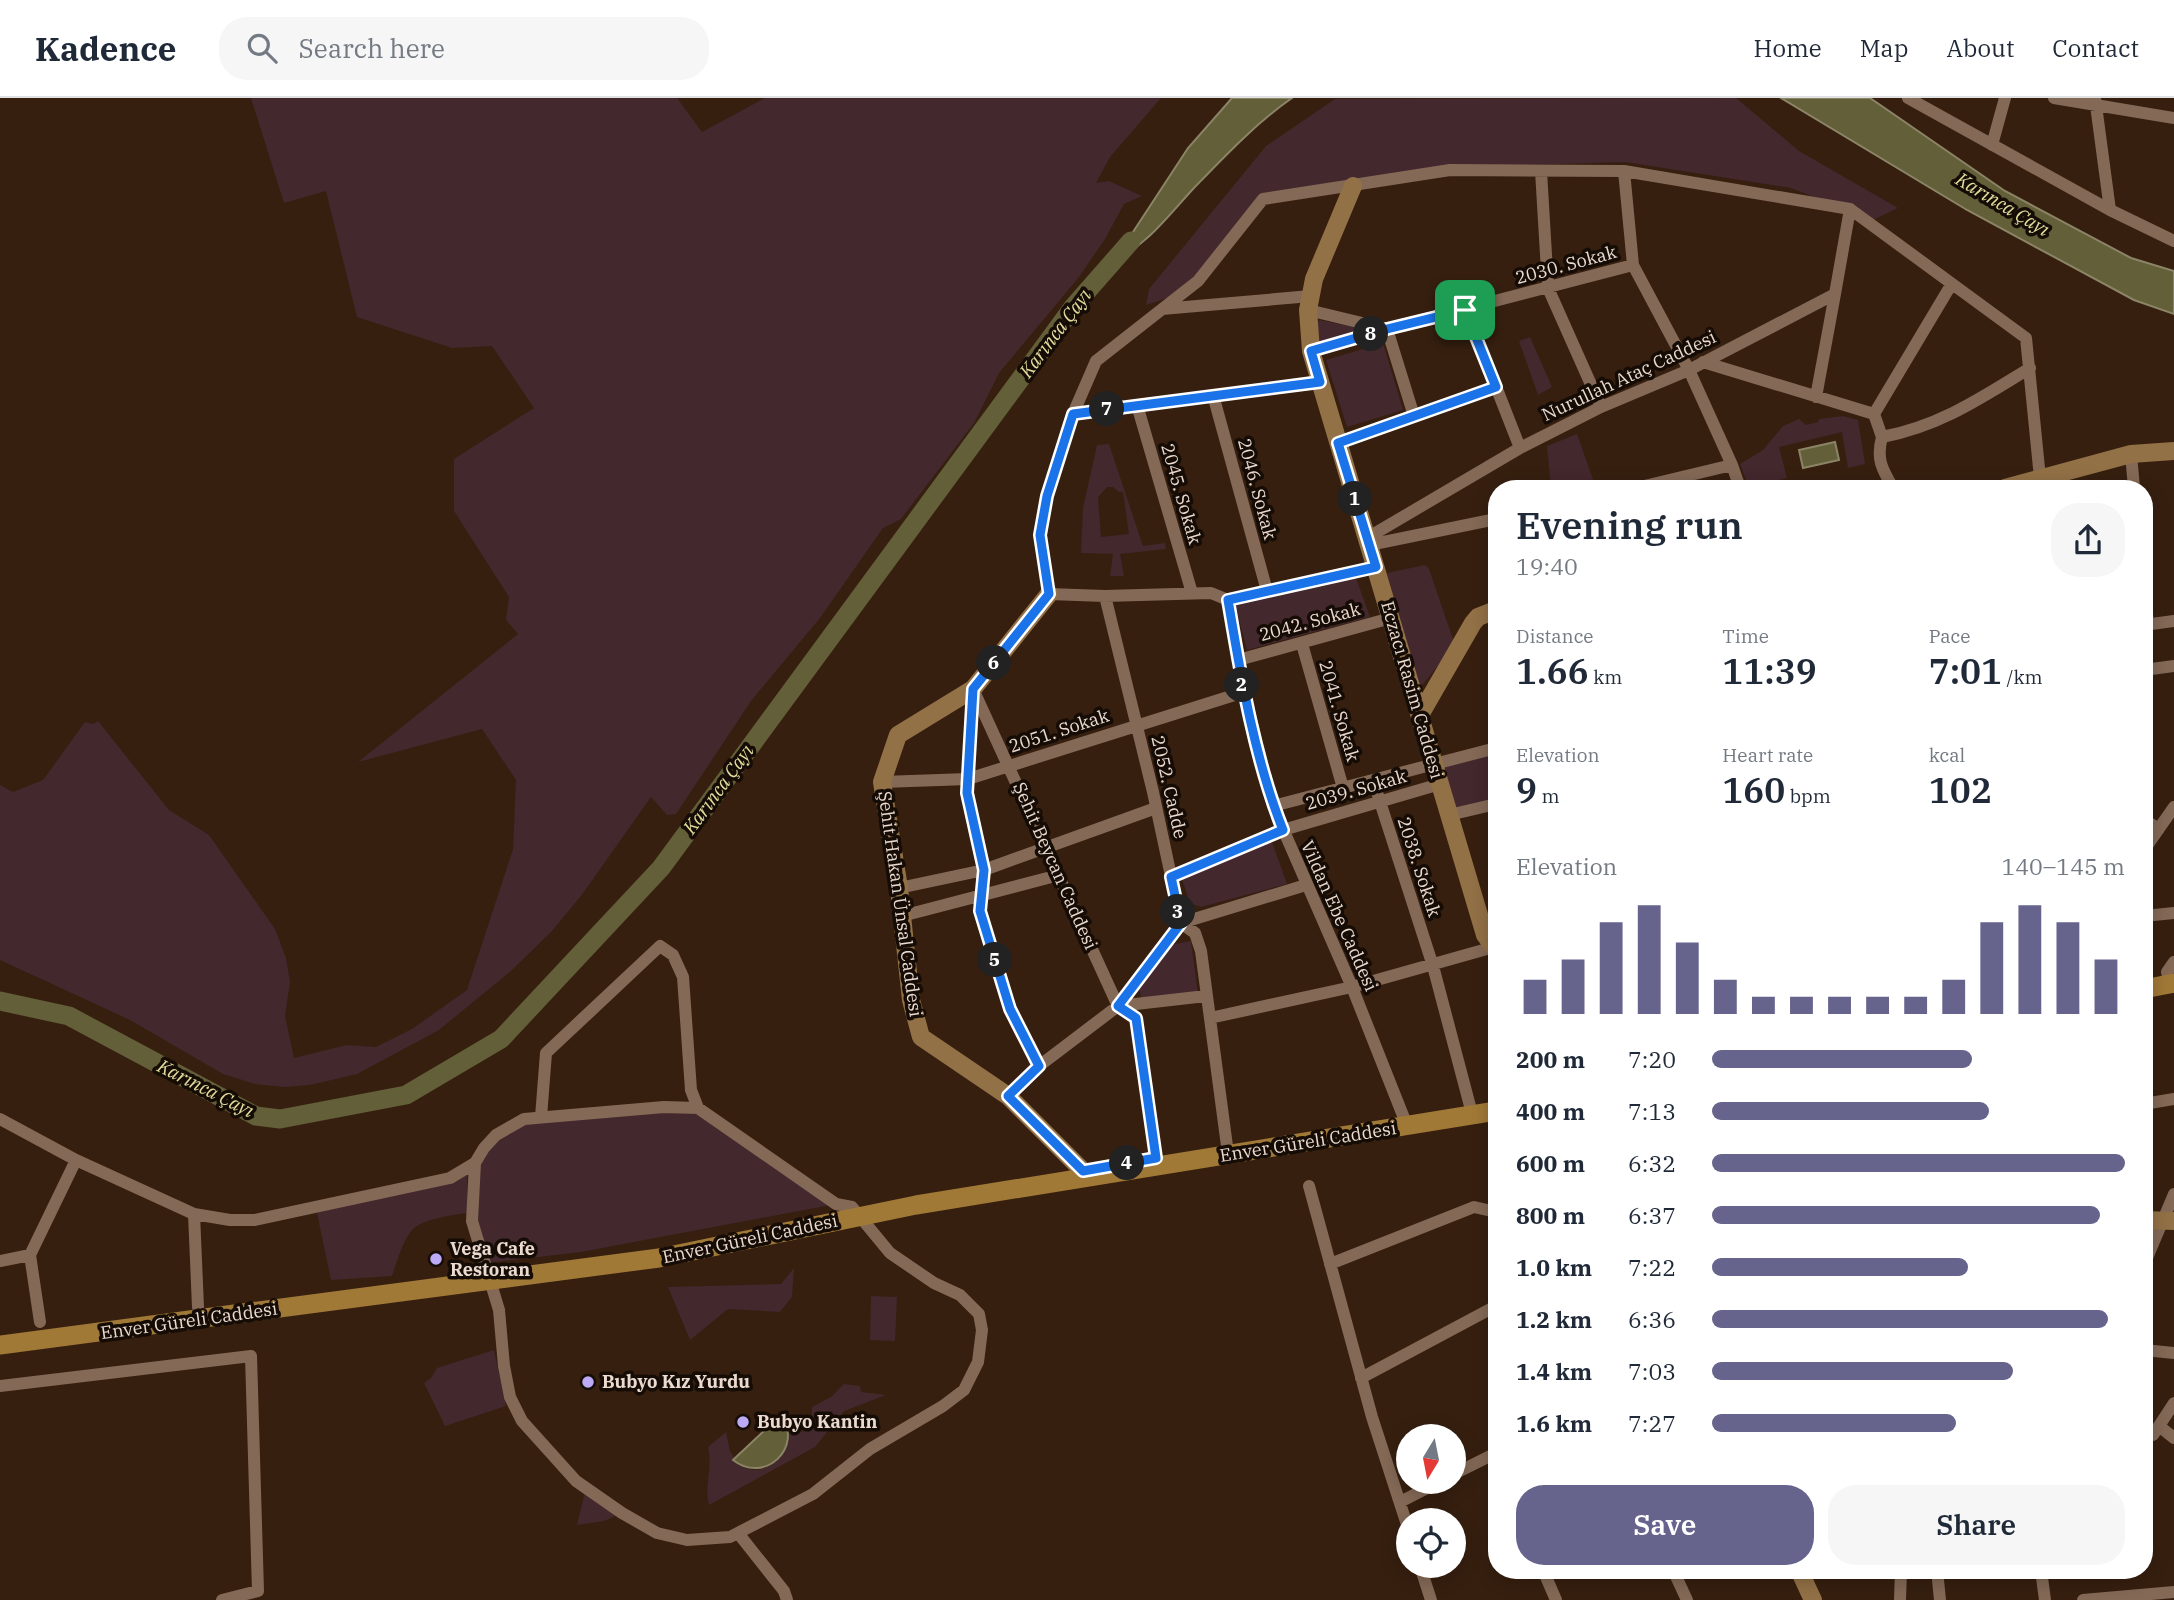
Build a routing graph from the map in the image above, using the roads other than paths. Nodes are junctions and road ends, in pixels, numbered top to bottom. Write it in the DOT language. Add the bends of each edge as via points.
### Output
graph roads {
  1 [pos="2005,98"];
  2 [pos="2054,98"];
  3 [pos="1917,100"];
  4 [pos="2096,101"];
  5 [pos="2174,118"];
  6 [pos="1992,145"];
  7 [pos="1541,171"];
  8 [pos="1624,171"];
  9 [pos="1353,186"];
  10 [pos="1850,209"];
  11 [pos="2110,210"];
  12 [pos="2174,242"];
  13 [pos="1633,265"];
  14 [pos="1951,285"];
  15 [pos="1548,288"];
  16 [pos="1835,294"];
  17 [pos="1309,303"];
  18 [pos="1162,309"];
  19 [pos="1465,310"];
  20 [pos="1387,329"];
  21 [pos="1311,351"];
  22 [pos="1703,362"];
  23 [pos="2030,368"];
  24 [pos="1689,370"];
  25 [pos="1320,382"];
  26 [pos="1496,387"];
  27 [pos="1213,396"];
  28 [pos="1816,397"];
  29 [pos="1137,405"];
  30 [pos="1601,407"];
  31 [pos="1073,414"];
  32 [pos="1874,414"];
  33 [pos="1414,416"];
  34 [pos="1882,437"];
  35 [pos="1338,443"];
  36 [pos="1520,448"];
  37 [pos="2174,451"];
  38 [pos="2131,454"];
  39 [pos="1732,465"];
  40 [pos="1669,480"];
  41 [pos="1737,480"];
  42 [pos="1888,480"];
  43 [pos="2036,480"];
  44 [pos="2043,480"];
  45 [pos="2133,480"];
  46 [pos="1488,520"];
  47 [pos="1368,541"];
  48 [pos="1376,567"];
  49 [pos="1267,591"];
  50 [pos="1192,593"];
  51 [pos="1049,594"];
  52 [pos="1105,596"];
  53 [pos="1228,600"];
  54 [pos="1488,613"];
  55 [pos="1391,618"];
  56 [pos="2174,621"];
  57 [pos="2153,624"];
  58 [pos="1302,644"];
  59 [pos="1238,660"];
  60 [pos="2174,666"];
  61 [pos="2153,669"];
  62 [pos="973,689"];
  63 [pos="1244,692"];
  64 [pos="1420,715"];
  65 [pos="1136,724"];
  66 [pos="1488,750"];
  67 [pos="1433,764"];
  68 [pos="1010,766"];
  69 [pos="968,779"];
  70 [pos="1373,780"];
  71 [pos="882,782"];
  72 [pos="1440,784"];
  73 [pos="1343,788"];
  74 [pos="1380,801"];
  75 [pos="1273,806"];
  76 [pos="1488,806"];
  77 [pos="2174,807"];
  78 [pos="1156,808"];
  79 [pos="1449,815"];
  80 [pos="2153,825"];
  81 [pos="2159,829"];
  82 [pos="1283,830"];
  83 [pos="2153,837"];
  84 [pos="1046,848"];
  85 [pos="984,870"];
  86 [pos="1059,875"];
  87 [pos="1171,877"];
  88 [pos="1306,885"];
  89 [pos="898,888"];
  90 [pos="981,895"];
  91 [pos="2174,913"];
  92 [pos="2153,915"];
  93 [pos="902,916"];
  94 [pos="1181,923"];
  95 [pos="1488,928"];
  96 [pos="1488,944"];
  97 [pos="2174,962"];
  98 [pos="1433,966"];
  99 [pos="1352,987"];
  100 [pos="2173,987"];
  101 [pos="2153,988"];
  102 [pos="1206,996"];
  103 [pos="2153,996"];
  104 [pos="1118,1006"];
  105 [pos="1210,1018"];
  106 [pos="1039,1066"];
  107 [pos="1008,1096"];
  108 [pos="2174,1099"];
  109 [pos="2153,1102"];
  110 [pos="1488,1103"];
  111 [pos="1470,1106"];
  112 [pos="698,1108"];
  113 [pos="1488,1112"];
  114 [pos="541,1117"];
  115 [pos="1404,1118"];
  116 [pos="0,1119"];
  117 [pos="1227,1146"];
  118 [pos="1156,1158"];
  119 [pos="76,1160"];
  120 [pos="475,1163"];
  121 [pos="1083,1171"];
  122 [pos="1309,1186"];
  123 [pos="2174,1195"];
  124 [pos="1488,1210"];
  125 [pos="856,1211"];
  126 [pos="194,1214"];
  127 [pos="2169,1220"];
  128 [pos="2153,1249"];
  129 [pos="30,1255"];
  130 [pos="0,1261"];
  131 [pos="1330,1264"];
  132 [pos="489,1275"];
  133 [pos="198,1307"];
  134 [pos="1488,1310"];
  135 [pos="40,1322"];
  136 [pos="0,1333"];
  137 [pos="0,1345"];
  138 [pos="2153,1351"];
  139 [pos="2174,1353"];
  140 [pos="1361,1378"];
  141 [pos="0,1386"];
  142 [pos="2174,1403"];
  143 [pos="2159,1426"];
  144 [pos="2153,1435"];
  145 [pos="2174,1438"];
  146 [pos="1488,1459"];
  147 [pos="1466,1469"];
  148 [pos="1416,1494"];
  149 [pos="1400,1502"];
  150 [pos="1402,1508"];
  151 [pos="738,1533"];
  152 [pos="1424,1578"];
  153 [pos="1547,1579"];
  154 [pos="1677,1579"];
  155 [pos="1803,1579"];
  156 [pos="1901,1579"];
  157 [pos="1938,1579"];
  158 [pos="2042,1579"];
  159 [pos="2174,1592"];
  160 [pos="2127,1598"];
  161 [pos="222,1600"];
  162 [pos="787,1600"];
  163 [pos="1431,1600"];
  164 [pos="1556,1600"];
  165 [pos="1687,1600"];
  166 [pos="1813,1600"];
  167 [pos="1900,1600"];
  168 [pos="1940,1600"];
  169 [pos="2045,1600"];
  170 [pos="2083,1600"];
  1 -- 6 [label="street"];
  2 -- 4 [label="street"];
  3 -- 6 [label="street"];
  4 -- 5 [label="street"];
  4 -- 11 [label="street"];
  6 -- 11 [label="street"];
  7 -- 8 [label="street"];
  7 -- 9 [label="street" via="1450,170"];
  7 -- 15 [label="street"];
  8 -- 10 [label="street"];
  8 -- 13 [label="street"];
  9 -- 17 [label="main road, Eczacı Rasim Caddesi" via="1314,279"];
  9 -- 18 [label="street" via="1263,199 1198,281"];
  10 -- 14 [label="street"];
  10 -- 16 [label="street"];
  11 -- 12 [label="street"];
  13 -- 15 [label="street, 2030. Sokak"];
  13 -- 24 [label="street"];
  14 -- 23 [label="street" via="2026,338"];
  14 -- 32 [label="street"];
  15 -- 19 [label="street, 2030. Sokak"];
  15 -- 30 [label="street"];
  16 -- 22 [label="street, Nurullah Ataç Caddesi"];
  16 -- 28 [label="street"];
  17 -- 18 [label="street, 2030. Sokak"];
  17 -- 20 [label="street, 2030. Sokak"];
  17 -- 21 [label="main road, Eczacı Rasim Caddesi"];
  18 -- 31 [label="street" via="1096,360"];
  19 -- 20 [label="street, 2030. Sokak"];
  19 -- 26 [label="street"];
  20 -- 21 [label="street, 2030. Sokak"];
  20 -- 33 [label="street"];
  21 -- 25 [label="main road, Eczacı Rasim Caddesi"];
  22 -- 24 [label="street, Nurullah Ataç Caddesi"];
  22 -- 28 [label="street"];
  23 -- 34 [label="street" via="1951,416"];
  23 -- 43 [label="street"];
  24 -- 30 [label="street, Nurullah Ataç Caddesi"];
  24 -- 39 [label="street"];
  25 -- 27 [label="street"];
  25 -- 35 [label="main road, Eczacı Rasim Caddesi"];
  26 -- 33 [label="street"];
  26 -- 36 [label="street"];
  27 -- 29 [label="street"];
  27 -- 49 [label="street, 2046. Sokak"];
  28 -- 32 [label="street"];
  29 -- 31 [label="street"];
  29 -- 50 [label="street, 2045. Sokak"];
  30 -- 36 [label="street, Nurullah Ataç Caddesi"];
  31 -- 51 [label="street" via="1047,496 1040,535"];
  32 -- 34 [label="street"];
  33 -- 35 [label="street"];
  34 -- 42 [label="street" via="1879,465"];
  35 -- 47 [label="main road, Eczacı Rasim Caddesi"];
  36 -- 47 [label="street, Nurullah Ataç Caddesi"];
  37 -- 38 [label="main road"];
  38 -- 44 [label="main road"];
  38 -- 45 [label="street"];
  39 -- 40 [label="street"];
  39 -- 41 [label="street"];
  46 -- 47 [label="street"];
  47 -- 48 [label="main road, Eczacı Rasim Caddesi"];
  48 -- 49 [label="street"];
  48 -- 55 [label="main road, Eczacı Rasim Caddesi"];
  49 -- 53 [label="street"];
  50 -- 52 [label="street"];
  50 -- 53 [label="street" via="1211,593"];
  51 -- 52 [label="street"];
  51 -- 62 [label="main road"];
  52 -- 65 [label="street, 2052. Cadde"];
  53 -- 59 [label="street, Vildan Ebe Caddesi"];
  54 -- 64 [label="main road" via="1472,623"];
  55 -- 58 [label="street, 2042. Sokak"];
  55 -- 64 [label="main road, Eczacı Rasim Caddesi"];
  56 -- 57 [label="street"];
  58 -- 59 [label="street, 2042. Sokak"];
  58 -- 73 [label="street, 2041. Sokak"];
  59 -- 63 [label="street, Vildan Ebe Caddesi"];
  60 -- 61 [label="street"];
  62 -- 68 [label="street, Şehit Beycan Caddesi"];
  62 -- 69 [label="street"];
  62 -- 71 [label="main road, Şehit Hakan Ünsal Caddesi" via="898,735"];
  63 -- 65 [label="street, 2051. Sokak"];
  63 -- 75 [label="street, Vildan Ebe Caddesi"];
  64 -- 67 [label="main road, Eczacı Rasim Caddesi"];
  65 -- 68 [label="street, 2051. Sokak"];
  65 -- 78 [label="street, 2052. Cadde"];
  66 -- 67 [label="street"];
  67 -- 70 [label="street"];
  67 -- 72 [label="main road, Eczacı Rasim Caddesi"];
  68 -- 69 [label="street, 2051. Sokak"];
  68 -- 84 [label="street, Şehit Beycan Caddesi"];
  69 -- 71 [label="street, 2051. Sokak"];
  69 -- 85 [label="street"];
  70 -- 73 [label="street"];
  70 -- 74 [label="street, 2038. Sokak"];
  71 -- 89 [label="main road, Şehit Hakan Ünsal Caddesi"];
  72 -- 74 [label="street, 2039. Sokak"];
  72 -- 79 [label="main road, Eczacı Rasim Caddesi"];
  73 -- 75 [label="street"];
  74 -- 82 [label="street, 2039. Sokak"];
  74 -- 98 [label="street, 2038. Sokak"];
  75 -- 82 [label="street, Vildan Ebe Caddesi"];
  76 -- 79 [label="street"];
  77 -- 81 [label="street"];
  78 -- 84 [label="street"];
  78 -- 87 [label="street, 2052. Cadde"];
  79 -- 95 [label="main road, Eczacı Rasim Caddesi"];
  80 -- 81 [label="street"];
  81 -- 83 [label="street"];
  82 -- 87 [label="street, 2039. Sokak"];
  82 -- 88 [label="street, Vildan Ebe Caddesi"];
  84 -- 85 [label="street"];
  84 -- 86 [label="street, Şehit Beycan Caddesi"];
  85 -- 89 [label="street"];
  85 -- 90 [label="street"];
  86 -- 90 [label="street"];
  86 -- 104 [label="street, Şehit Beycan Caddesi"];
  87 -- 94 [label="street, 2052. Cadde"];
  88 -- 94 [label="street"];
  88 -- 99 [label="street, Vildan Ebe Caddesi"];
  89 -- 93 [label="main road, Şehit Hakan Ünsal Caddesi"];
  90 -- 93 [label="street"];
  90 -- 106 [label="street" via="980,911 1010,1009"];
  91 -- 92 [label="street"];
  93 -- 107 [label="main road, Şehit Hakan Ünsal Caddesi" via="911,1000 921,1037"];
  94 -- 102 [label="street, 2052. Cadde" via="1195,933"];
  94 -- 104 [label="street"];
  96 -- 98 [label="street"];
  97 -- 100 [label="street" via="2167,972"];
  98 -- 99 [label="street"];
  98 -- 111 [label="street, 2038. Sokak"];
  99 -- 105 [label="street"];
  99 -- 115 [label="street, Vildan Ebe Caddesi"];
  100 -- 101 [label="main road"];
  100 -- 103 [label="main road"];
  102 -- 104 [label="street"];
  102 -- 105 [label="street, 2052. Cadde"];
  104 -- 106 [label="street"];
  104 -- 118 [label="street, Şehit Beycan Caddesi" via="1136,1018"];
  105 -- 117 [label="street, 2052. Cadde"];
  106 -- 107 [label="street"];
  107 -- 121 [label="main road, Şehit Hakan Ünsal Caddesi"];
  108 -- 109 [label="street"];
  110 -- 111 [label="main road, Enver Güreli Caddesi"];
  111 -- 115 [label="main road, Enver Güreli Caddesi"];
  112 -- 114 [label="street"];
  112 -- 114 [label="street" via="691,1090 683,977 673,955 660,946 546,1053"];
  112 -- 125 [label="street" via="836,1204"];
  113 -- 125 [label="main road, Enver Güreli Caddesi"];
  114 -- 120 [label="street" via="524,1119 496,1135"];
  115 -- 117 [label="main road, Enver Güreli Caddesi"];
  116 -- 119 [label="street"];
  117 -- 118 [label="main road, Enver Güreli Caddesi"];
  118 -- 121 [label="main road, Enver Güreli Caddesi"];
  119 -- 126 [label="street"];
  119 -- 129 [label="street"];
  120 -- 126 [label="street" via="450,1178 255,1220"];
  120 -- 132 [label="street" via="472,1221"];
  121 -- 125 [label="main road, Enver Güreli Caddesi"];
  122 -- 131 [label="street"];
  123 -- 127 [label="street"];
  124 -- 131 [label="street" via="1474,1207"];
  125 -- 132 [label="main road, Enver Güreli Caddesi"];
  125 -- 151 [label="street" via="890,1253 971,1304 982,1330 978,1362 964,1390 943,1406 870,1449 813,1494"];
  126 -- 133 [label="street"];
  127 -- 128 [label="street"];
  129 -- 130 [label="street"];
  129 -- 135 [label="street"];
  131 -- 140 [label="street"];
  132 -- 133 [label="main road, Enver Güreli Caddesi"];
  132 -- 137 [label="main road, Enver Güreli Caddesi"];
  132 -- 151 [label="street" via="499,1310 510,1397 522,1421 576,1481 657,1533 687,1540"];
  133 -- 136 [label="main road, Enver Güreli Caddesi"];
  134 -- 140 [label="street"];
  138 -- 139 [label="street"];
  140 -- 149 [label="street"];
  141 -- 161 [label="street" via="251,1356 258,1591"];
  142 -- 143 [label="street"];
  143 -- 144 [label="street"];
  143 -- 145 [label="street"];
  146 -- 147 [label="street"];
  148 -- 149 [label="street"];
  149 -- 150 [label="street"];
  151 -- 162 [label="street"];
  152 -- 163 [label="street"];
  153 -- 164 [label="street"];
  154 -- 165 [label="street"];
  155 -- 166 [label="main road"];
  156 -- 167 [label="street"];
  157 -- 168 [label="street"];
  158 -- 169 [label="street"];
  159 -- 160 [label="street"];
  160 -- 170 [label="street"];
}
